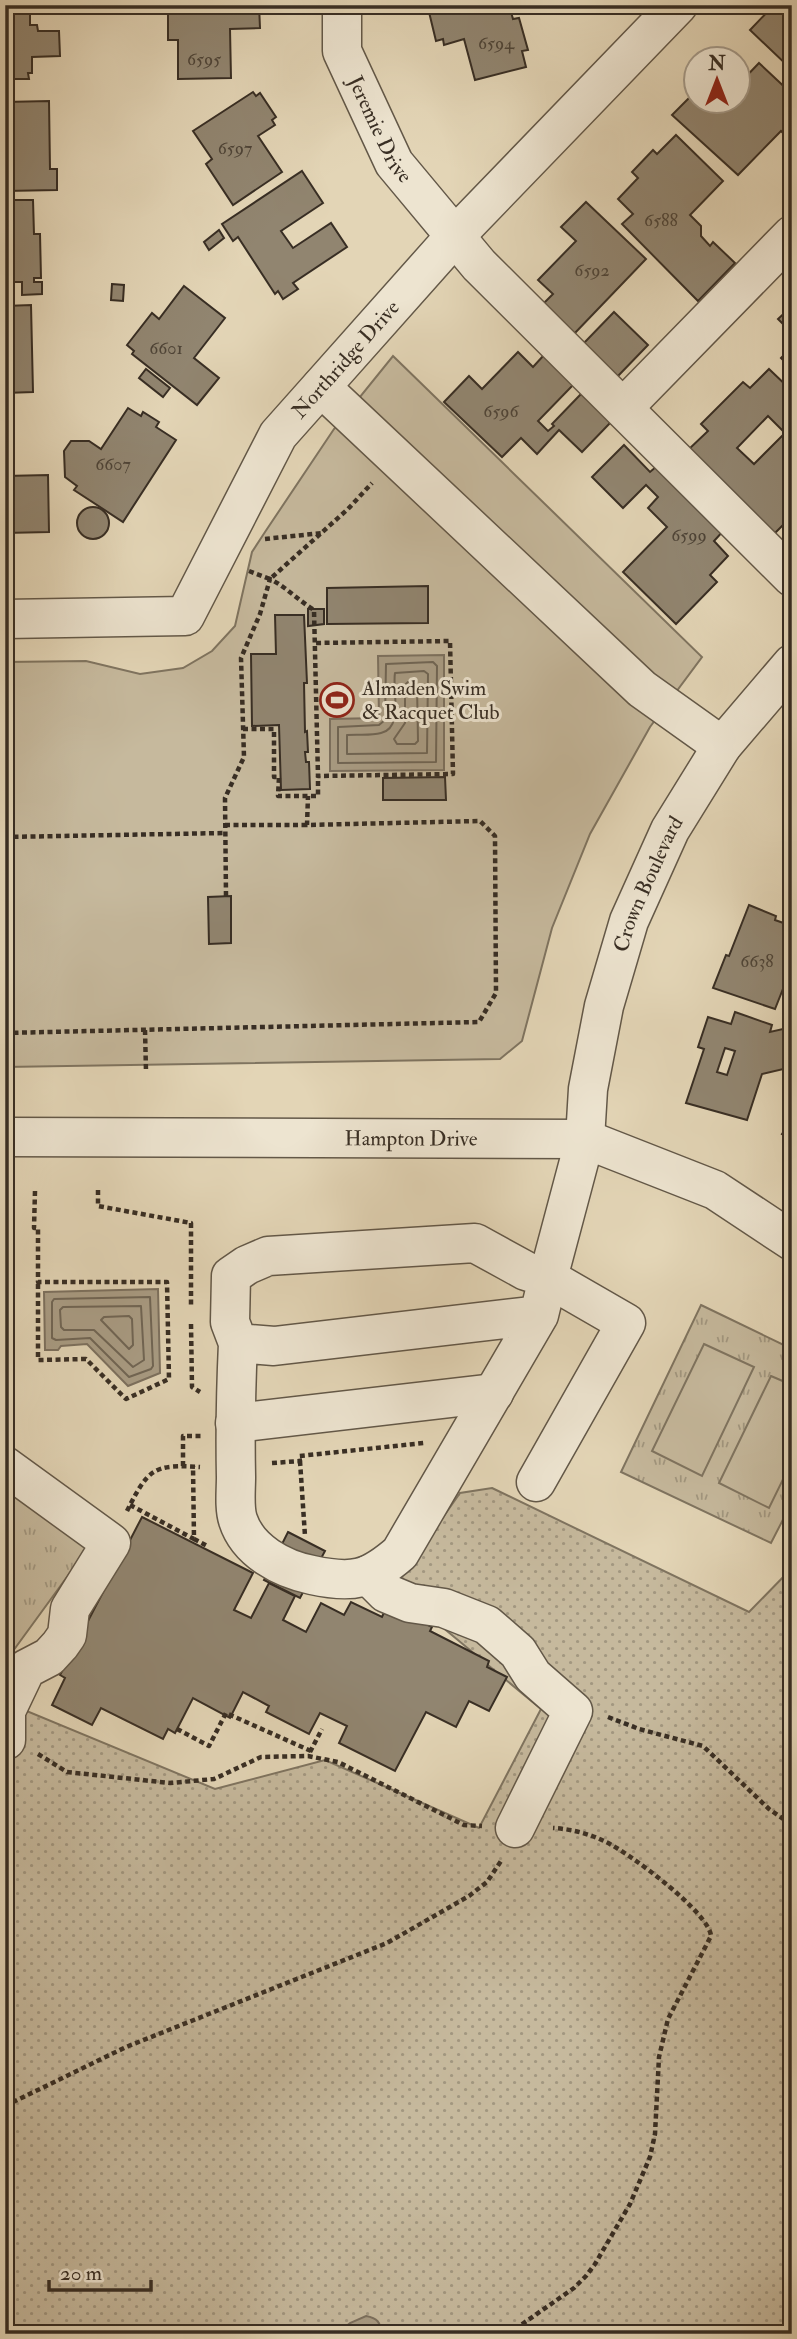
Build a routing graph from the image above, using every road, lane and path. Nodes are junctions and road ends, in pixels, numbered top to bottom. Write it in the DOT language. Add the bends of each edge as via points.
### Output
graph roads {
  1 [pos="342,5"];
  2 [pos="678,5"];
  3 [pos="792,235"];
  4 [pos="455,236"];
  5 [pos="321,387"];
  6 [pos="623,408"];
  7 [pos="396,456"];
  8 [pos="322,533"];
  9 [pos="254,542"];
  10 [pos="245,570"];
  11 [pos="792,577"];
  12 [pos="270,579"];
  13 [pos="5,619"];
  14 [pos="315,643"];
  15 [pos="792,664"];
  16 [pos="243,729"];
  17 [pos="722,746"];
  18 [pos="318,776"];
  19 [pos="308,796"];
  20 [pos="225,825"];
  21 [pos="307,825"];
  22 [pos="225,833"];
  23 [pos="5,837"];
  24 [pos="226,896"];
  25 [pos="145,1030"];
  26 [pos="5,1033"];
  27 [pos="146,1070"];
  28 [pos="5,1136"];
  29 [pos="585,1139"];
  30 [pos="34,1191"];
  31 [pos="792,1241"];
  32 [pos="537,1275"];
  33 [pos="38,1282"];
  34 [pos="539,1315"];
  35 [pos="238,1343"];
  36 [pos="7,1386"];
  37 [pos="494,1393"];
  38 [pos="5,1394"];
  39 [pos="220,1430"];
  40 [pos="300,1461"];
  41 [pos="5,1466"];
  42 [pos="183,1466"];
  43 [pos="193,1466"];
  44 [pos="536,1482"];
  45 [pos="130,1505"];
  46 [pos="306,1541"];
  47 [pos="368,1575"];
  48 [pos="573,1711"];
  49 [pos="177,1729"];
  50 [pos="322,1729"];
  51 [pos="6,1740"];
  52 [pos="310,1753"];
  53 [pos="792,1825"];
  54 [pos="515,1828"];
  55 [pos="5,2106"];
  56 [pos="508,2334"];
  1 -- 4 [label="street, Jeremie Drive" via="342,51 394,163"];
  2 -- 4 [label="street, Northridge Drive"];
  3 -- 6 [label="street"];
  4 -- 5 [label="street, Northridge Drive"];
  4 -- 6 [label="street, Jeremie Drive"];
  5 -- 7 [label="street"];
  5 -- 13 [label="street, Northridge Drive" via="278,435 185,615"];
  6 -- 11 [label="street, Jeremie Drive"];
  7 -- 8 [label="path"];
  7 -- 17 [label="street" via="642,689"];
  8 -- 9 [label="path"];
  8 -- 12 [label="path"];
  10 -- 12 [label="path"];
  12 -- 14 [label="path" via="314,610"];
  12 -- 16 [label="path" via="241,658"];
  14 -- 18 [label="path"];
  14 -- 18 [label="path" via="450,641 453,775"];
  15 -- 17 [label="street, Crown Boulevard"];
  16 -- 19 [label="path" via="274,729 278,796"];
  16 -- 20 [label="path" via="244,757 225,798"];
  17 -- 29 [label="street, Crown Boulevard" via="670,830 629,920 604,1006 588,1089"];
  18 -- 19 [label="path" via="318,796"];
  19 -- 21 [label="path"];
  20 -- 21 [label="path"];
  20 -- 22 [label="path"];
  21 -- 25 [label="path" via="480,821 495,836 496,993 479,1022"];
  22 -- 23 [label="path"];
  22 -- 24 [label="path"];
  25 -- 26 [label="path"];
  25 -- 27 [label="path"];
  28 -- 29 [label="street, Hampton Drive"];
  29 -- 31 [label="street, Hampton Drive" via="715,1190"];
  29 -- 32 [label="street, Crown Boulevard"];
  30 -- 33 [label="path"];
  32 -- 34 [label="street, Crown Boulevard"];
  32 -- 35 [label="street" via="475,1243 268,1256 231,1276 230,1322"];
  32 -- 44 [label="street" via="626,1323"];
  33 -- 33 [label="path" via="167,1282 169,1379 126,1399 86,1359 38,1360"];
  34 -- 35 [label="street" via="274,1346"];
  34 -- 37 [label="street, Crown Boulevard"];
  35 -- 39 [label="street"];
  36 -- 38 [label="path"];
  37 -- 39 [label="street"];
  37 -- 47 [label="street, Crown Boulevard" via="400,1553"];
  39 -- 42 [label="path" via="183,1436"];
  39 -- 47 [label="street" via="237,1519 249,1542 270,1560 309,1575 347,1581"];
  40 -- 46 [label="path"];
  41 -- 51 [label="street" via="111,1543 70,1609 61,1645 26,1669 6,1711"];
  43 -- 45 [label="path" via="194,1539"];
  47 -- 48 [label="street" via="386,1593 487,1625 518,1652 533,1676"];
  48 -- 53 [label="path" via="600,1714 703,1746"];
  48 -- 54 [label="street"];
  49 -- 52 [label="path" via="209,1745 226,1713"];
  50 -- 52 [label="path"];
  51 -- 52 [label="path" via="67,1772 170,1783 214,1779 261,1757"];
  52 -- 54 [label="path" via="338,1762 464,1825"];
  54 -- 55 [label="path" via="487,1882 413,1930 126,2047"];
  54 -- 56 [label="path" via="572,1830 607,1842 642,1863 696,1911 711,1936 668,2019 659,2057 655,2134 630,2204 580,2282"];
}
